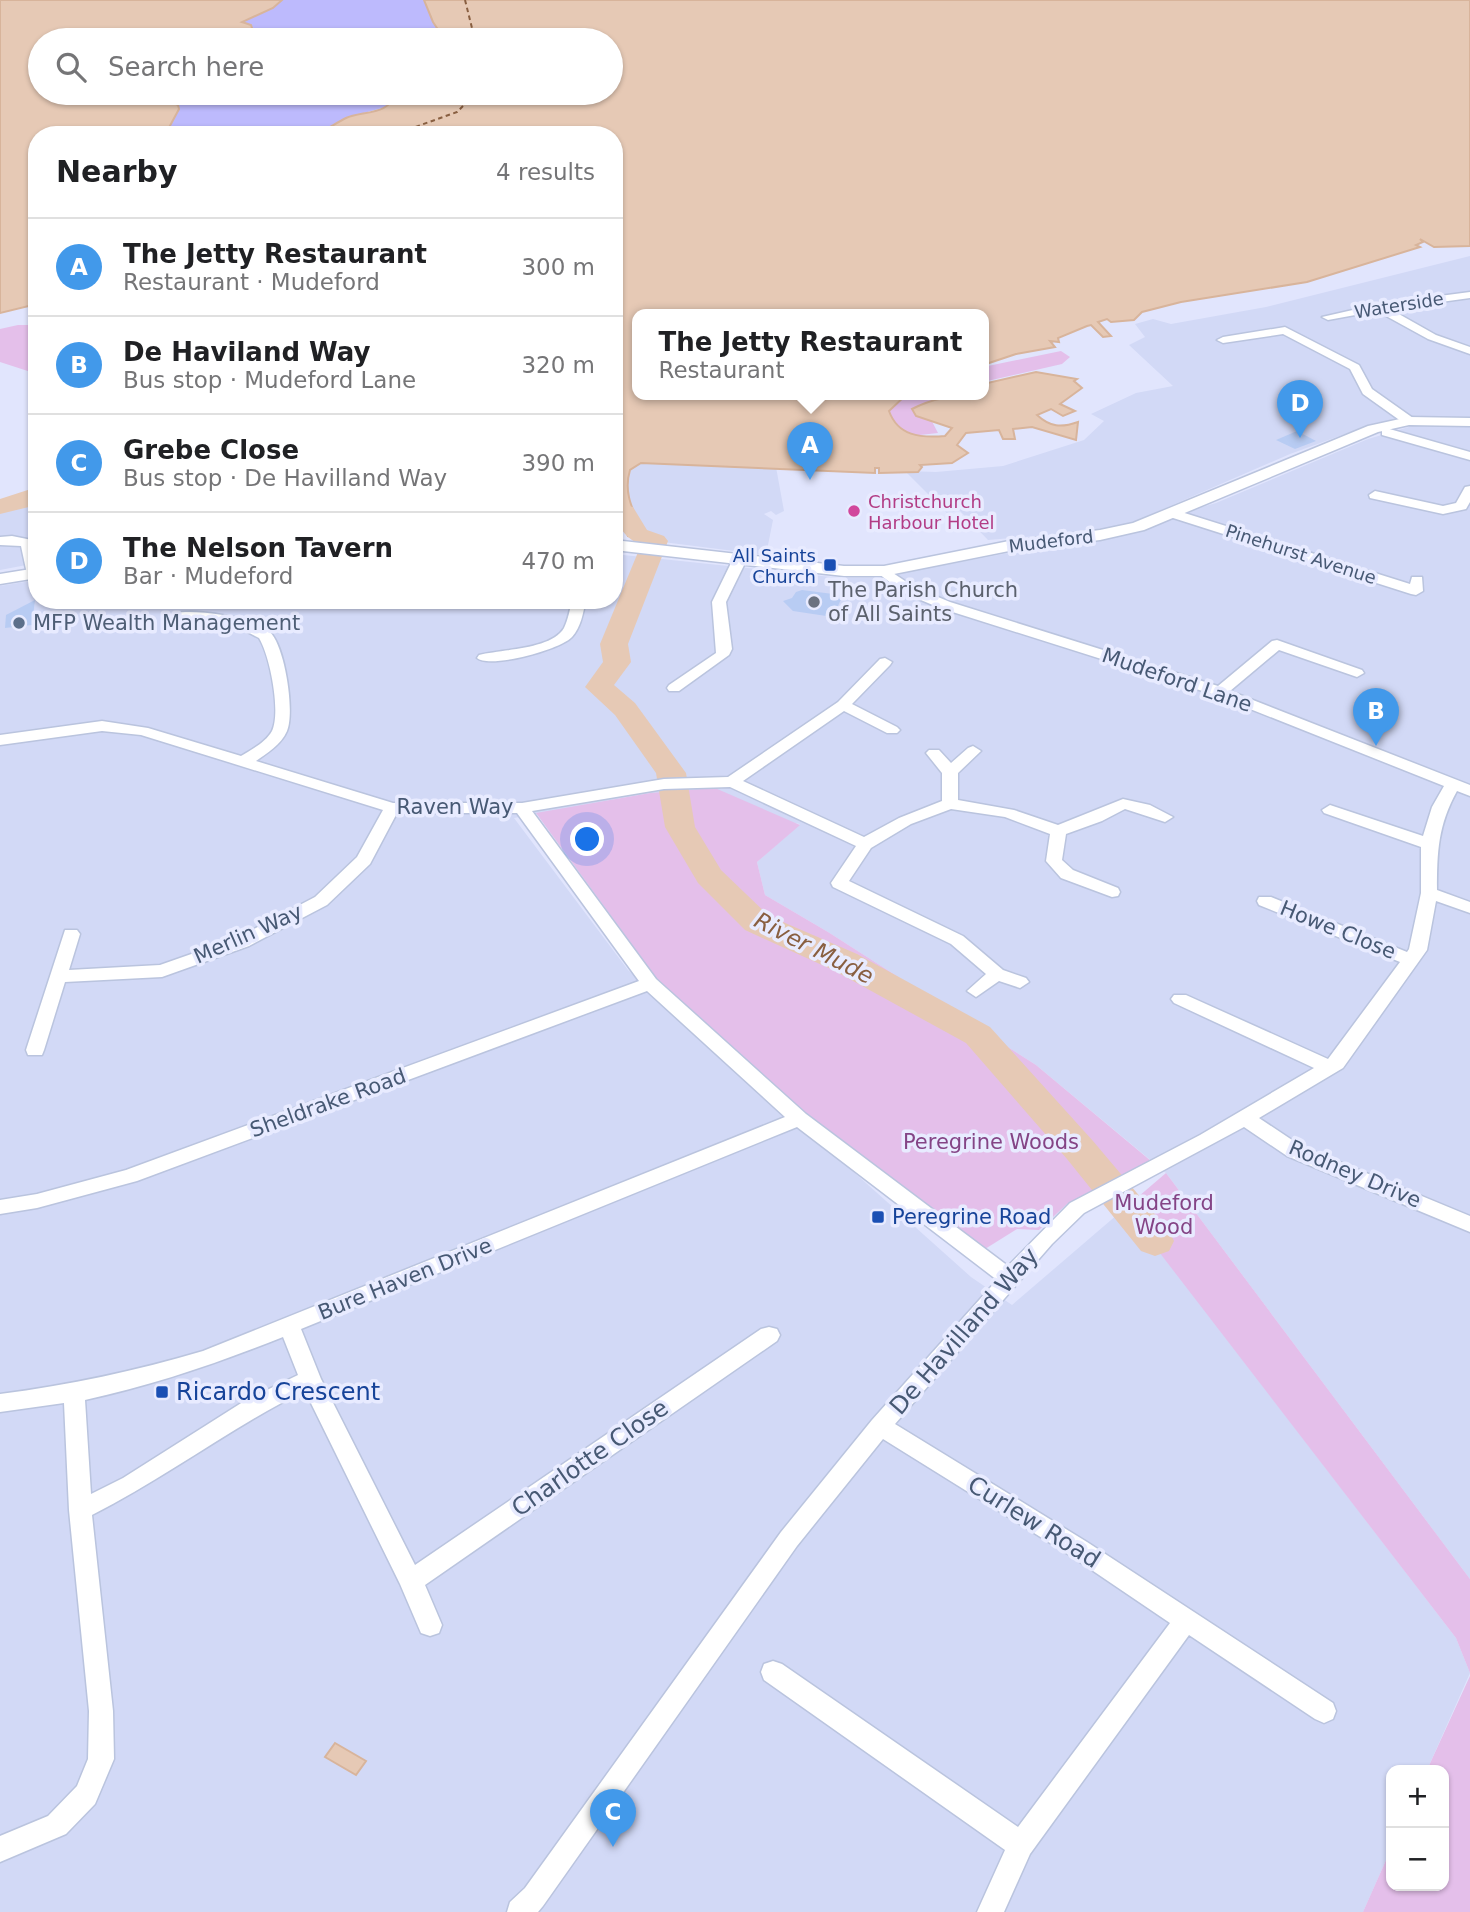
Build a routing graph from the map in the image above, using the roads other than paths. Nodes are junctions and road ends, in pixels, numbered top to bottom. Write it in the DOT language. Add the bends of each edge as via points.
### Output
graph roads {
  1 [pos="1470,295"];
  2 [pos="1379,307"];
  3 [pos="1328,317"];
  4 [pos="1223,340"];
  5 [pos="1470,351"];
  6 [pos="1409,421"];
  7 [pos="1470,422"];
  8 [pos="1387,432"];
  9 [pos="1470,456"];
  10 [pos="1470,490"];
  11 [pos="1380,493"];
  12 [pos="1175,514"];
  13 [pos="0,541"];
  14 [pos="623,546"];
  15 [pos="28,547"];
  16 [pos="740,559"];
  17 [pos="884,571"];
  18 [pos="28,574"];
  19 [pos="0,579"];
  20 [pos="1417,580"];
  21 [pos="577,609"];
  22 [pos="181,616"];
  23 [pos="485,659"];
  24 [pos="885,662"];
  25 [pos="1357,673"];
  26 [pos="674,688"];
  27 [pos="1220,692"];
  28 [pos="844,705"];
  29 [pos="892,730"];
  30 [pos="0,740"];
  31 [pos="973,751"];
  32 [pos="934,753"];
  33 [pos="244,762"];
  34 [pos="950,772"];
  35 [pos="732,782"];
  36 [pos="1452,785"];
  37 [pos="1470,791"];
  38 [pos="950,804"];
  39 [pos="392,808"];
  40 [pos="523,808"];
  41 [pos="1330,810"];
  42 [pos="1165,817"];
  43 [pos="1058,831"];
  44 [pos="865,845"];
  45 [pos="1429,845"];
  46 [pos="1112,892"];
  47 [pos="1429,893"];
  48 [pos="1265,901"];
  49 [pos="1470,908"];
  50 [pos="71,934"];
  51 [pos="1411,960"];
  52 [pos="997,974"];
  53 [pos="57,977"];
  54 [pos="1020,982"];
  55 [pos="650,983"];
  56 [pos="976,991"];
  57 [pos="1180,999"];
  58 [pos="35,1051"];
  59 [pos="1329,1067"];
  60 [pos="1245,1118"];
  61 [pos="799,1119"];
  62 [pos="0,1207"];
  63 [pos="1470,1224"];
  64 [pos="1009,1278"];
  65 [pos="289,1326"];
  66 [pos="769,1335"];
  67 [pos="310,1379"];
  68 [pos="74,1393"];
  69 [pos="0,1404"];
  70 [pos="880,1426"];
  71 [pos="80,1510"];
  72 [pos="411,1581"];
  73 [pos="1187,1619"];
  74 [pos="430,1625"];
  75 [pos="773,1672"];
  76 [pos="1324,1711"];
  77 [pos="1021,1845"];
  78 [pos="0,1849"];
  79 [pos="520,1912"];
  80 [pos="989,1912"];
  1 -- 2 [label="street, Waterside"];
  2 -- 3 [label="street, Waterside"];
  2 -- 5 [label="street" via="1432,337"];
  4 -- 6 [label="street" via="1285,330 1355,368 1367,391"];
  6 -- 7 [label="street, Mudeford"];
  6 -- 12 [label="street, Mudeford" via="1335,443"];
  8 -- 9 [label="street"];
  10 -- 11 [label="street" via="1461,506 1443,510"];
  12 -- 17 [label="street, Mudeford" via="1100,535 1009,546"];
  12 -- 20 [label="street, Pinehurst Avenue" via="1416,591"];
  13 -- 15 [label="street" via="12,540"];
  14 -- 16 [label="street, Mudeford"];
  16 -- 17 [label="street, Mudeford"];
  16 -- 26 [label="street" via="719,602 722,655"];
  17 -- 27 [label="street, Mudeford Lane" via="909,590 945,606"];
  18 -- 19 [label="street"];
  21 -- 23 [label="street" via="564,637 534,649"];
  22 -- 33 [label="street" via="251,626 265,634 271,645 284,716 280,732"];
  24 -- 28 [label="street"];
  25 -- 27 [label="street" via="1277,644"];
  27 -- 36 [label="street, Mudeford Lane"];
  28 -- 29 [label="street"];
  28 -- 35 [label="street"];
  30 -- 33 [label="street, Raven Way" via="102,726 143,731"];
  31 -- 34 [label="street"];
  32 -- 34 [label="street"];
  33 -- 39 [label="street, Raven Way"];
  34 -- 38 [label="street"];
  35 -- 40 [label="street, Raven Way" via="664,784"];
  35 -- 44 [label="street, Raven Way"];
  36 -- 37 [label="street, Mudeford Lane"];
  36 -- 45 [label="street, De Havilland Way"];
  38 -- 43 [label="street" via="1008,813"];
  38 -- 44 [label="street" via="905,821"];
  39 -- 40 [label="street, Raven Way"];
  39 -- 53 [label="street, Merlin Way" via="364,860 321,901 243,942 162,971"];
  40 -- 55 [label="street"];
  41 -- 45 [label="street"];
  42 -- 43 [label="street" via="1123,804"];
  43 -- 46 [label="street" via="1054,861 1067,874"];
  44 -- 52 [label="street" via="839,883 957,940"];
  45 -- 47 [label="street, De Havilland Way"];
  47 -- 49 [label="street"];
  47 -- 51 [label="street, De Havilland Way" via="1418,950"];
  48 -- 51 [label="street, Howe Close"];
  50 -- 53 [label="street"];
  51 -- 59 [label="street, De Havilland Way"];
  52 -- 54 [label="street"];
  52 -- 56 [label="street"];
  53 -- 58 [label="street"];
  55 -- 61 [label="street"];
  55 -- 62 [label="street, Sheldrake Road" via="130,1176"];
  57 -- 59 [label="street"];
  59 -- 60 [label="street, De Havilland Way"];
  60 -- 63 [label="street, Rodney Drive" via="1294,1151"];
  60 -- 64 [label="street, De Havilland Way" via="1077,1208"];
  61 -- 64 [label="street"];
  61 -- 65 [label="street, Bure Haven Drive"];
  64 -- 70 [label="street, De Havilland Way"];
  65 -- 67 [label="street"];
  65 -- 68 [label="street, Bure Haven Drive" via="136,1380"];
  66 -- 72 [label="street, Charlotte Close"];
  67 -- 71 [label="street" via="254,1406 131,1485"];
  67 -- 72 [label="street"];
  68 -- 69 [label="street, Bure Haven Drive"];
  68 -- 71 [label="street"];
  70 -- 73 [label="street, Curlew Road"];
  70 -- 79 [label="street, De Havilland Way" via="789,1539"];
  71 -- 78 [label="street" via="101,1711 101,1759 86,1795 57,1825"];
  72 -- 74 [label="street"];
  73 -- 76 [label="street, Curlew Road"];
  73 -- 77 [label="street"];
  75 -- 77 [label="street"];
  77 -- 80 [label="street"];
}
